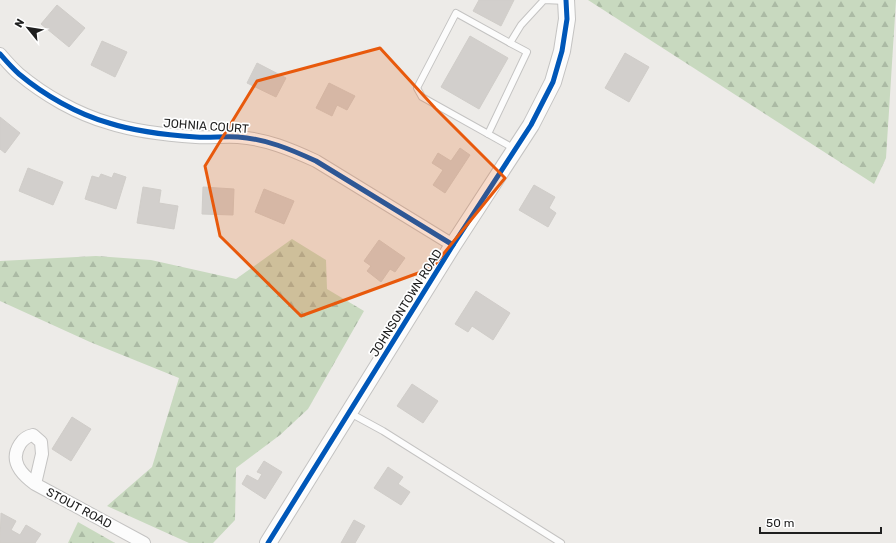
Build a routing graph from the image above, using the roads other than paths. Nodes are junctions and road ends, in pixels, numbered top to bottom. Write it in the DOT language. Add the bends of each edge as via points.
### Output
graph roads {
  1 [pos="566,1"];
  2 [pos="510,43"];
  3 [pos="0,54"];
  4 [pos="488,134"];
  5 [pos="515,149"];
  6 [pos="453,245"];
  7 [pos="349,412"];
  8 [pos="35,484"];
  9 [pos="144,543"];
  10 [pos="268,543"];
  11 [pos="561,543"];
  1 -- 2 [label="lane" via="544,0 521,25"];
  1 -- 5 [label="street, JOHNSONTOWN ROAD" via="567,19 553,82 531,125"];
  2 -- 4 [label="lane" via="527,52"];
  2 -- 4 [label="lane" via="456,13 417,88 422,97"];
  3 -- 6 [label="street, JOHNIA COURT" via="18,73 44,92 71,108 108,123 149,132 267,141 292,150 316,161"];
  4 -- 5 [label="lane"];
  5 -- 6 [label="street, JOHNSONTOWN ROAD"];
  6 -- 7 [label="street, JOHNSONTOWN ROAD"];
  7 -- 10 [label="street, JOHNSONTOWN ROAD"];
  7 -- 11 [label="lane" via="416,451"];
  8 -- 9 [label="street, STOUT ROAD"];
}
